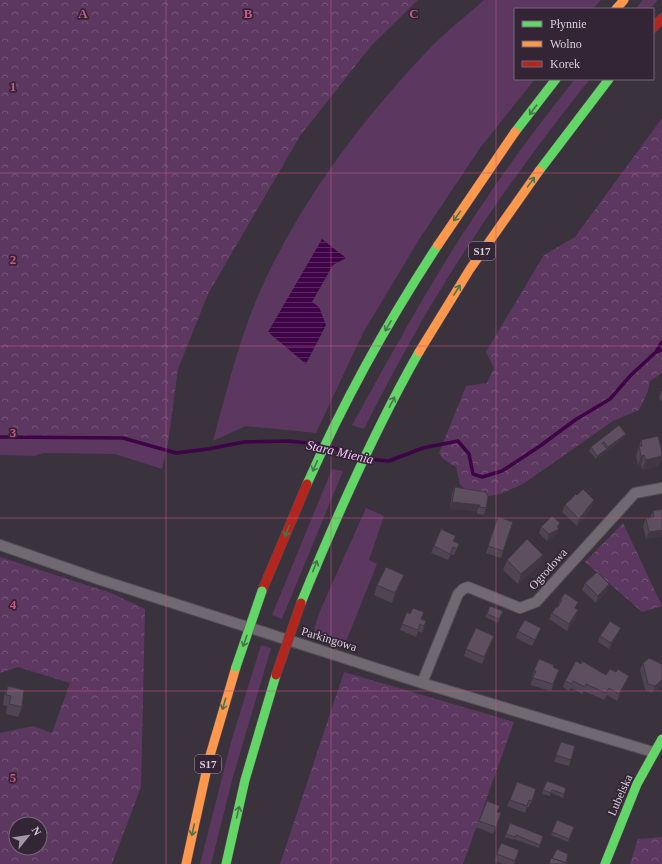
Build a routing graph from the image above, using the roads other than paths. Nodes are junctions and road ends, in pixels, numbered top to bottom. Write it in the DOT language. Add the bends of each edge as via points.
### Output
graph roads {
  1 [pos="624,0"];
  2 [pos="617,8"];
  3 [pos="662,18"];
  4 [pos="654,27"];
  5 [pos="555,80"];
  6 [pos="609,80"];
  7 [pos="662,488"];
  8 [pos="0,545"];
  9 [pos="422,683"];
  10 [pos="662,739"];
  11 [pos="653,752"];
  12 [pos="186,864"];
  13 [pos="226,864"];
  14 [pos="605,864"];
  1 -- 2 [label="main road"];
  3 -- 4 [label="main road"];
  5 -- 12 [label="main road, S17, one-way, bridge" via="502,151 413,282 344,406 302,495 262,591 236,667 209,759"];
  13 -- 6 [label="main road, S17, one-way, bridge" via="245,780 276,675 301,603 374,436 422,347 485,247"];
  7 -- 9 [label="street, Ogrodowa" via="635,493 536,602 520,608 468,587 463,589 458,594"];
  8 -- 9 [label="street, Parkingowa"];
  9 -- 11 [label="street, Parkingowa"];
  10 -- 11 [label="main road, Lubelska"];
  11 -- 14 [label="main road, Lubelska" via="629,801"];
}
